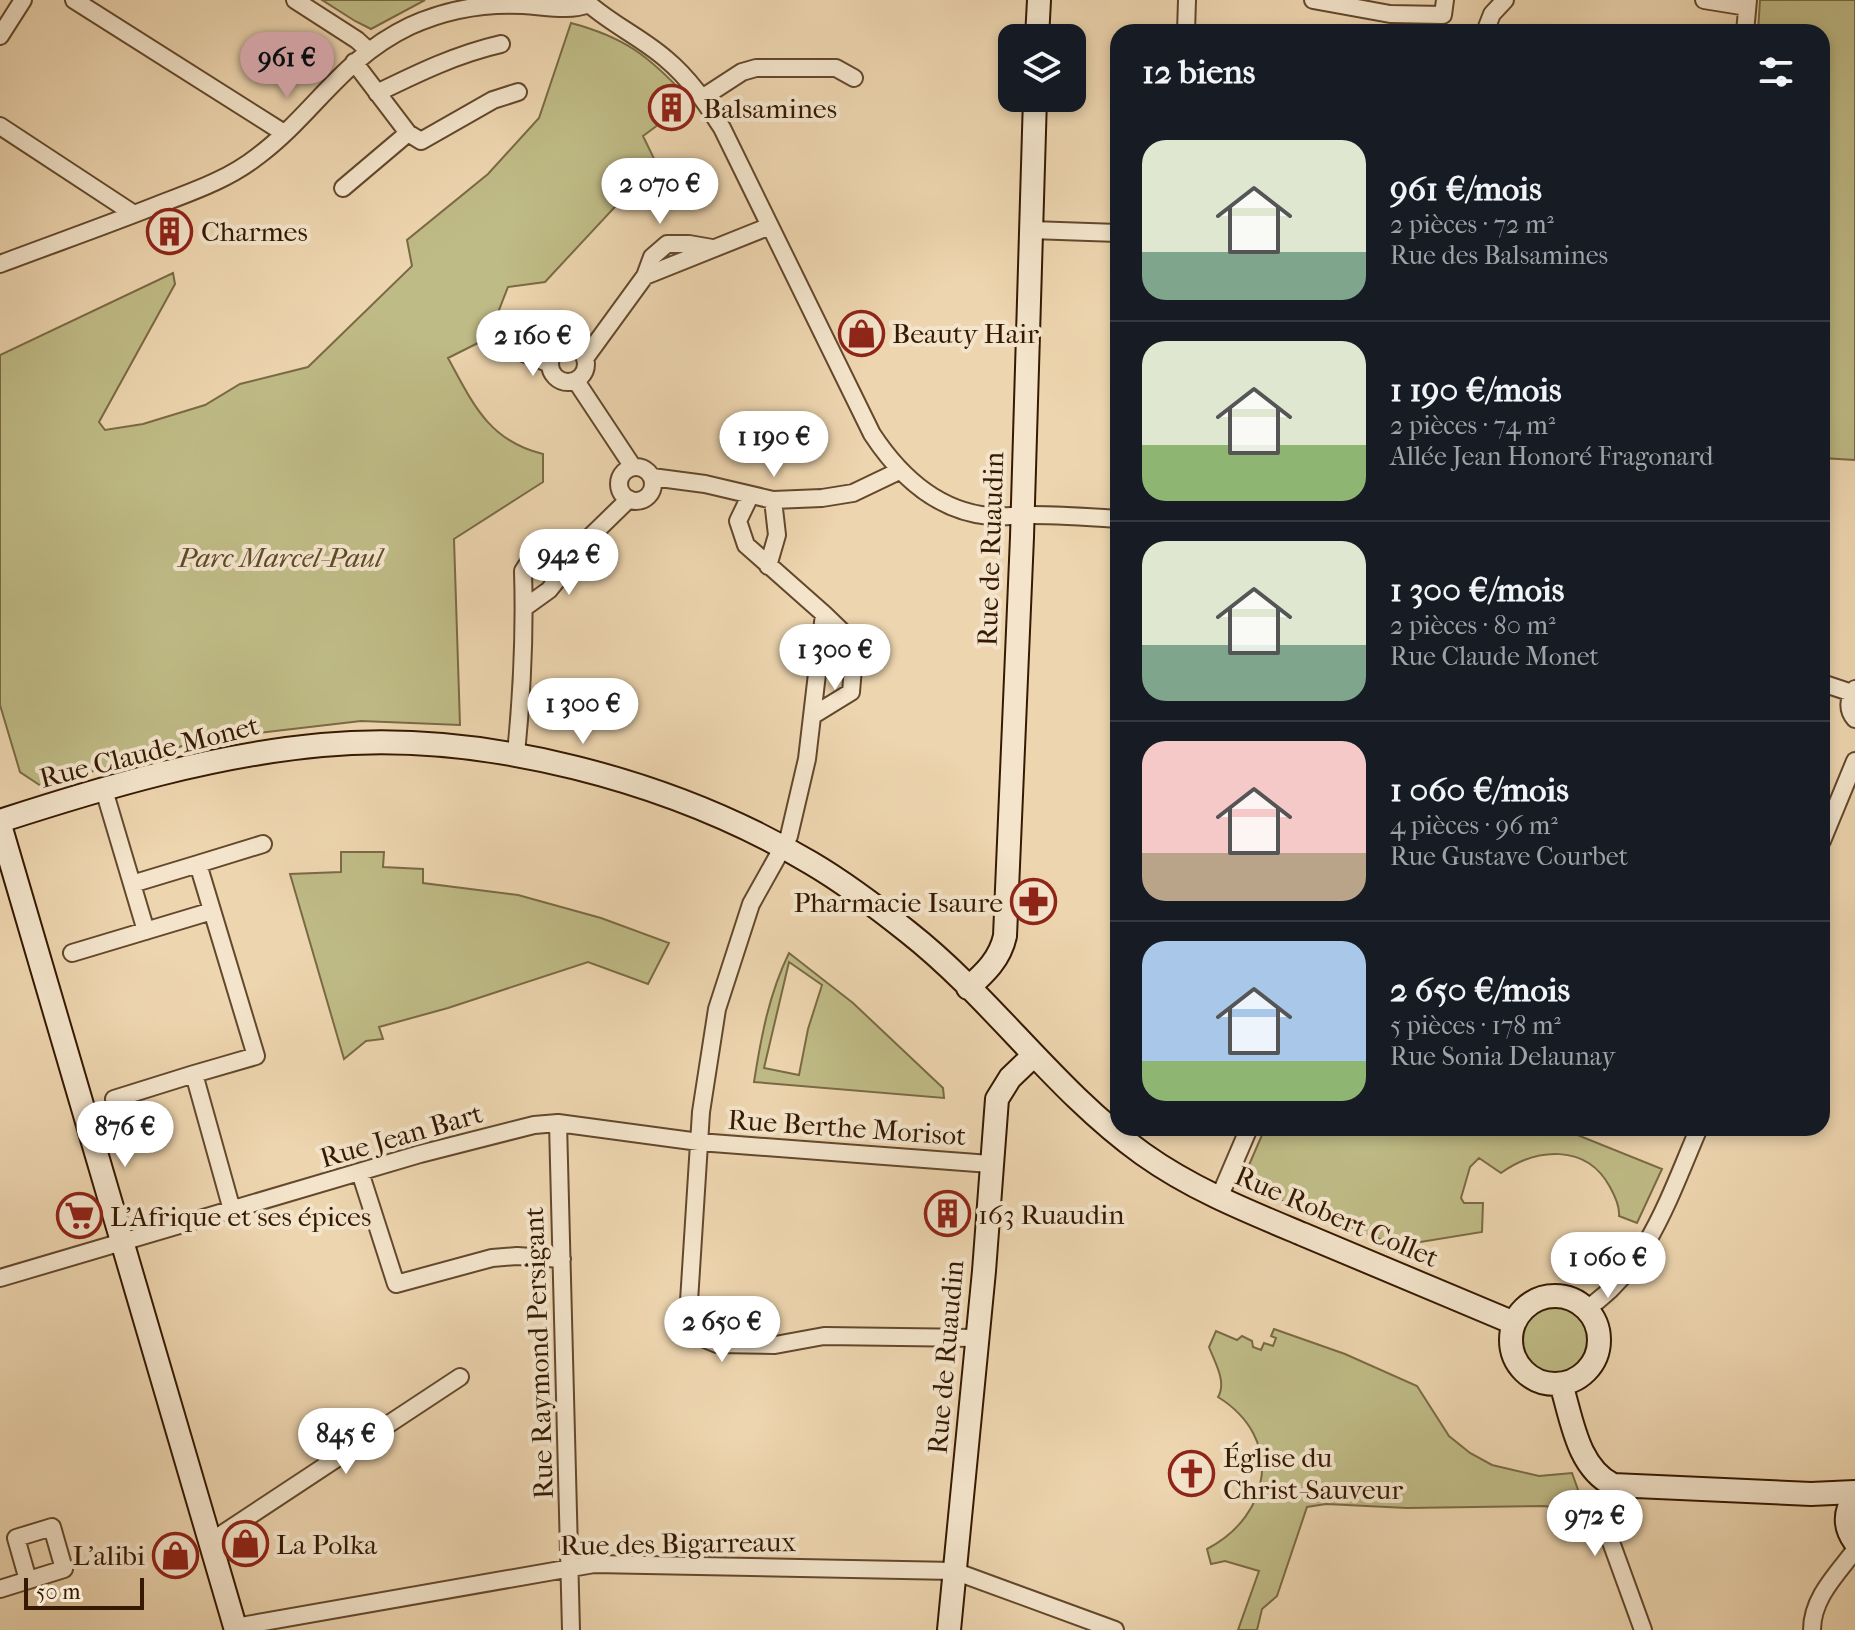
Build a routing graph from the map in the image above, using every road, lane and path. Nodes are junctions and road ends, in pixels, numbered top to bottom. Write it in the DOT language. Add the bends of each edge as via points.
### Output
graph roads {
  1 [pos="23,0"];
  2 [pos="74,0"];
  3 [pos="295,0"];
  4 [pos="1039,0"];
  5 [pos="1187,0"];
  6 [pos="1313,0"];
  7 [pos="1445,0"];
  8 [pos="1505,0"];
  9 [pos="1704,0"];
  10 [pos="590,2"];
  11 [pos="1748,3"];
  12 [pos="1390,14"];
  13 [pos="1038,24"];
  14 [pos="1186,24"];
  15 [pos="1389,24"];
  16 [pos="1488,24"];
  17 [pos="1746,24"];
  18 [pos="0,36"];
  19 [pos="501,44"];
  20 [pos="369,51"];
  21 [pos="354,62"];
  22 [pos="854,78"];
  23 [pos="518,92"];
  24 [pos="377,93"];
  25 [pos="702,98"];
  26 [pos="1035,112"];
  27 [pos="0,126"];
  28 [pos="284,133"];
  29 [pos="408,133"];
  30 [pos="343,188"];
  31 [pos="134,214"];
  32 [pos="770,226"];
  33 [pos="1031,230"];
  34 [pos="1110,233"];
  35 [pos="0,264"];
  36 [pos="488,338"];
  37 [pos="586,357"];
  38 [pos="550,364"];
  39 [pos="576,381"];
  40 [pos="633,467"];
  41 [pos="899,471"];
  42 [pos="652,477"];
  43 [pos="750,496"];
  44 [pos="629,499"];
  45 [pos="773,500"];
  46 [pos="1022,515"];
  47 [pos="1110,519"];
  48 [pos="568,552"];
  49 [pos="768,566"];
  50 [pos="524,608"];
  51 [pos="824,614"];
  52 [pos="1830,685"];
  53 [pos="1854,691"];
  54 [pos="812,716"];
  55 [pos="1855,719"];
  56 [pos="516,754"];
  57 [pos="1855,761"];
  58 [pos="104,790"];
  59 [pos="1830,822"];
  60 [pos="0,823"];
  61 [pos="263,844"];
  62 [pos="782,848"];
  63 [pos="198,864"];
  64 [pos="132,884"];
  65 [pos="212,911"];
  66 [pos="146,931"];
  67 [pos="72,953"];
  68 [pos="968,988"];
  69 [pos="1034,1055"];
  70 [pos="194,1074"];
  71 [pos="114,1099"];
  72 [pos="558,1123"];
  73 [pos="1110,1128"];
  74 [pos="1119,1136"];
  75 [pos="1246,1136"];
  76 [pos="1696,1136"];
  77 [pos="699,1142"];
  78 [pos="990,1164"];
  79 [pos="360,1172"];
  80 [pos="1219,1198"];
  81 [pos="232,1210"];
  82 [pos="122,1243"];
  83 [pos="562,1259"];
  84 [pos="0,1278"];
  85 [pos="1586,1309"];
  86 [pos="1514,1323"];
  87 [pos="976,1338"];
  88 [pos="460,1377"];
  89 [pos="1561,1384"];
  90 [pos="1613,1485"];
  91 [pos="1811,1494"];
  92 [pos="1855,1494"];
  93 [pos="1851,1532"];
  94 [pos="210,1542"];
  95 [pos="1855,1550"];
  96 [pos="571,1566"];
  97 [pos="954,1571"];
  98 [pos="28,1580"];
  99 [pos="0,1589"];
  100 [pos="236,1628"];
  101 [pos="571,1630"];
  102 [pos="949,1630"];
  103 [pos="1115,1630"];
  104 [pos="1643,1630"];
  105 [pos="1812,1630"];
  1 -- 18 [label="street"];
  2 -- 28 [label="street"];
  3 -- 20 [label="street"];
  4 -- 13 [label="street"];
  5 -- 14 [label="street"];
  6 -- 12 [label="street"];
  7 -- 12 [label="street" via="1443,15"];
  8 -- 16 [label="street"];
  9 -- 11 [label="street"];
  10 -- 20 [label="street" via="576,9 473,7 419,23"];
  10 -- 25 [label="street" via="606,19 669,61"];
  11 -- 17 [label="street"];
  12 -- 15 [label="street"];
  19 -- 24 [label="street" via="436,64"];
  20 -- 21 [label="street"];
  21 -- 24 [label="street"];
  21 -- 28 [label="street"];
  22 -- 25 [label="street" via="836,68 756,68"];
  23 -- 29 [label="street" via="493,100 421,141"];
  24 -- 29 [label="street"];
  25 -- 32 [label="street"];
  26 -- 33 [label="street, Rue de Ruaudin"];
  27 -- 31 [label="street"];
  28 -- 31 [label="street" via="227,176"];
  29 -- 30 [label="street"];
  31 -- 35 [label="street"];
  32 -- 37 [label="street" via="712,248 667,244 652,257 645,276"];
  32 -- 41 [label="street" via="872,434"];
  33 -- 34 [label="street"];
  33 -- 46 [label="street, Rue de Ruaudin"];
  36 -- 38 [label="street"];
  37 -- 38 [label="street" via="577,348 563,347"];
  37 -- 39 [label="street" via="585,372"];
  38 -- 39 [label="street" via="558,379"];
  39 -- 40 [label="street"];
  40 -- 42 [label="street" via="645,468"];
  40 -- 44 [label="street" via="619,481"];
  41 -- 45 [label="street" via="853,493"];
  41 -- 46 [label="street" via="948,505 991,517"];
  42 -- 43 [label="street"];
  42 -- 44 [label="street" via="647,498"];
  43 -- 45 [label="street"];
  43 -- 49 [label="street" via="738,521 740,533"];
  44 -- 48 [label="street"];
  45 -- 49 [label="street" via="777,535"];
  46 -- 47 [label="street"];
  46 -- 68 [label="street, Rue de Ruaudin" via="1005,936 989,969"];
  48 -- 50 [label="street" via="561,575"];
  48 -- 50 [label="street" via="553,548 529,561 523,571"];
  49 -- 51 [label="street"];
  50 -- 56 [label="street"];
  51 -- 54 [label="street"];
  51 -- 54 [label="street" via="855,644 851,692"];
  52 -- 53 [label="street"];
  53 -- 55 [label="street" via="1849,708"];
  54 -- 62 [label="street" via="807,759"];
  56 -- 58 [label="street, Rue Claude Monet" via="422,744 328,744 203,763"];
  56 -- 62 [label="street, Rue Claude Monet" via="646,789"];
  57 -- 59 [label="street"];
  58 -- 60 [label="street, Rue Claude Monet"];
  58 -- 64 [label="street"];
  60 -- 82 [label="street"];
  61 -- 63 [label="street"];
  62 -- 68 [label="street, Rue Claude Monet" via="905,930"];
  62 -- 77 [label="street" via="751,904 717,1009"];
  63 -- 64 [label="street"];
  63 -- 65 [label="street"];
  64 -- 66 [label="street"];
  65 -- 66 [label="street"];
  65 -- 70 [label="street" via="256,1056"];
  66 -- 67 [label="street"];
  68 -- 69 [label="street, Rue Robert Collet"];
  69 -- 73 [label="street, Rue Robert Collet"];
  69 -- 78 [label="street, Rue de Ruaudin" via="997,1099"];
  70 -- 71 [label="street"];
  70 -- 81 [label="street"];
  72 -- 77 [label="street, Rue Jean Bart"];
  72 -- 79 [label="street, Rue Jean Bart"];
  72 -- 83 [label="street, Rue Raymond Persigant"];
  74 -- 80 [label="street, Rue Robert Collet" via="1171,1173"];
  75 -- 80 [label="street"];
  76 -- 85 [label="street" via="1636,1261 1604,1298"];
  77 -- 78 [label="street, Rue Berthe Morisot"];
  77 -- 87 [label="street" via="687,1305 690,1324 700,1337 742,1345 824,1336"];
  78 -- 87 [label="street, Rue de Ruaudin"];
  79 -- 81 [label="street, Rue Jean Bart"];
  79 -- 83 [label="street" via="396,1284 492,1258"];
  80 -- 86 [label="street, Rue Robert Collet"];
  81 -- 82 [label="street, Rue Jean Bart"];
  82 -- 84 [label="street, Rue Jean Bart"];
  82 -- 94 [label="street"];
  83 -- 96 [label="street, Rue Raymond Persigant"];
  85 -- 86 [label="street" via="1550,1297 1529,1305"];
  85 -- 89 [label="street" via="1597,1330 1596,1355 1584,1373"];
  86 -- 89 [label="street" via="1511,1342 1518,1365 1530,1377"];
  87 -- 97 [label="street, Rue de Ruaudin"];
  88 -- 94 [label="street"];
  89 -- 90 [label="street" via="1585,1459"];
  90 -- 91 [label="street"];
  90 -- 104 [label="street" via="1605,1504 1607,1531"];
  91 -- 92 [label="street"];
  91 -- 93 [label="street" via="1831,1505"];
  92 -- 93 [label="street" via="1847,1511"];
  94 -- 100 [label="street"];
  95 -- 105 [label="street" via="1826,1587 1812,1616"];
  96 -- 97 [label="street, Rue des Bigarreaux"];
  96 -- 100 [label="street, Rue des Bigarreaux"];
  96 -- 101 [label="street, Rue Raymond Persigant"];
  97 -- 102 [label="street, Rue de Ruaudin"];
  97 -- 103 [label="street, Rue des Bigarreaux"];
  98 -- 99 [label="street"];
}
